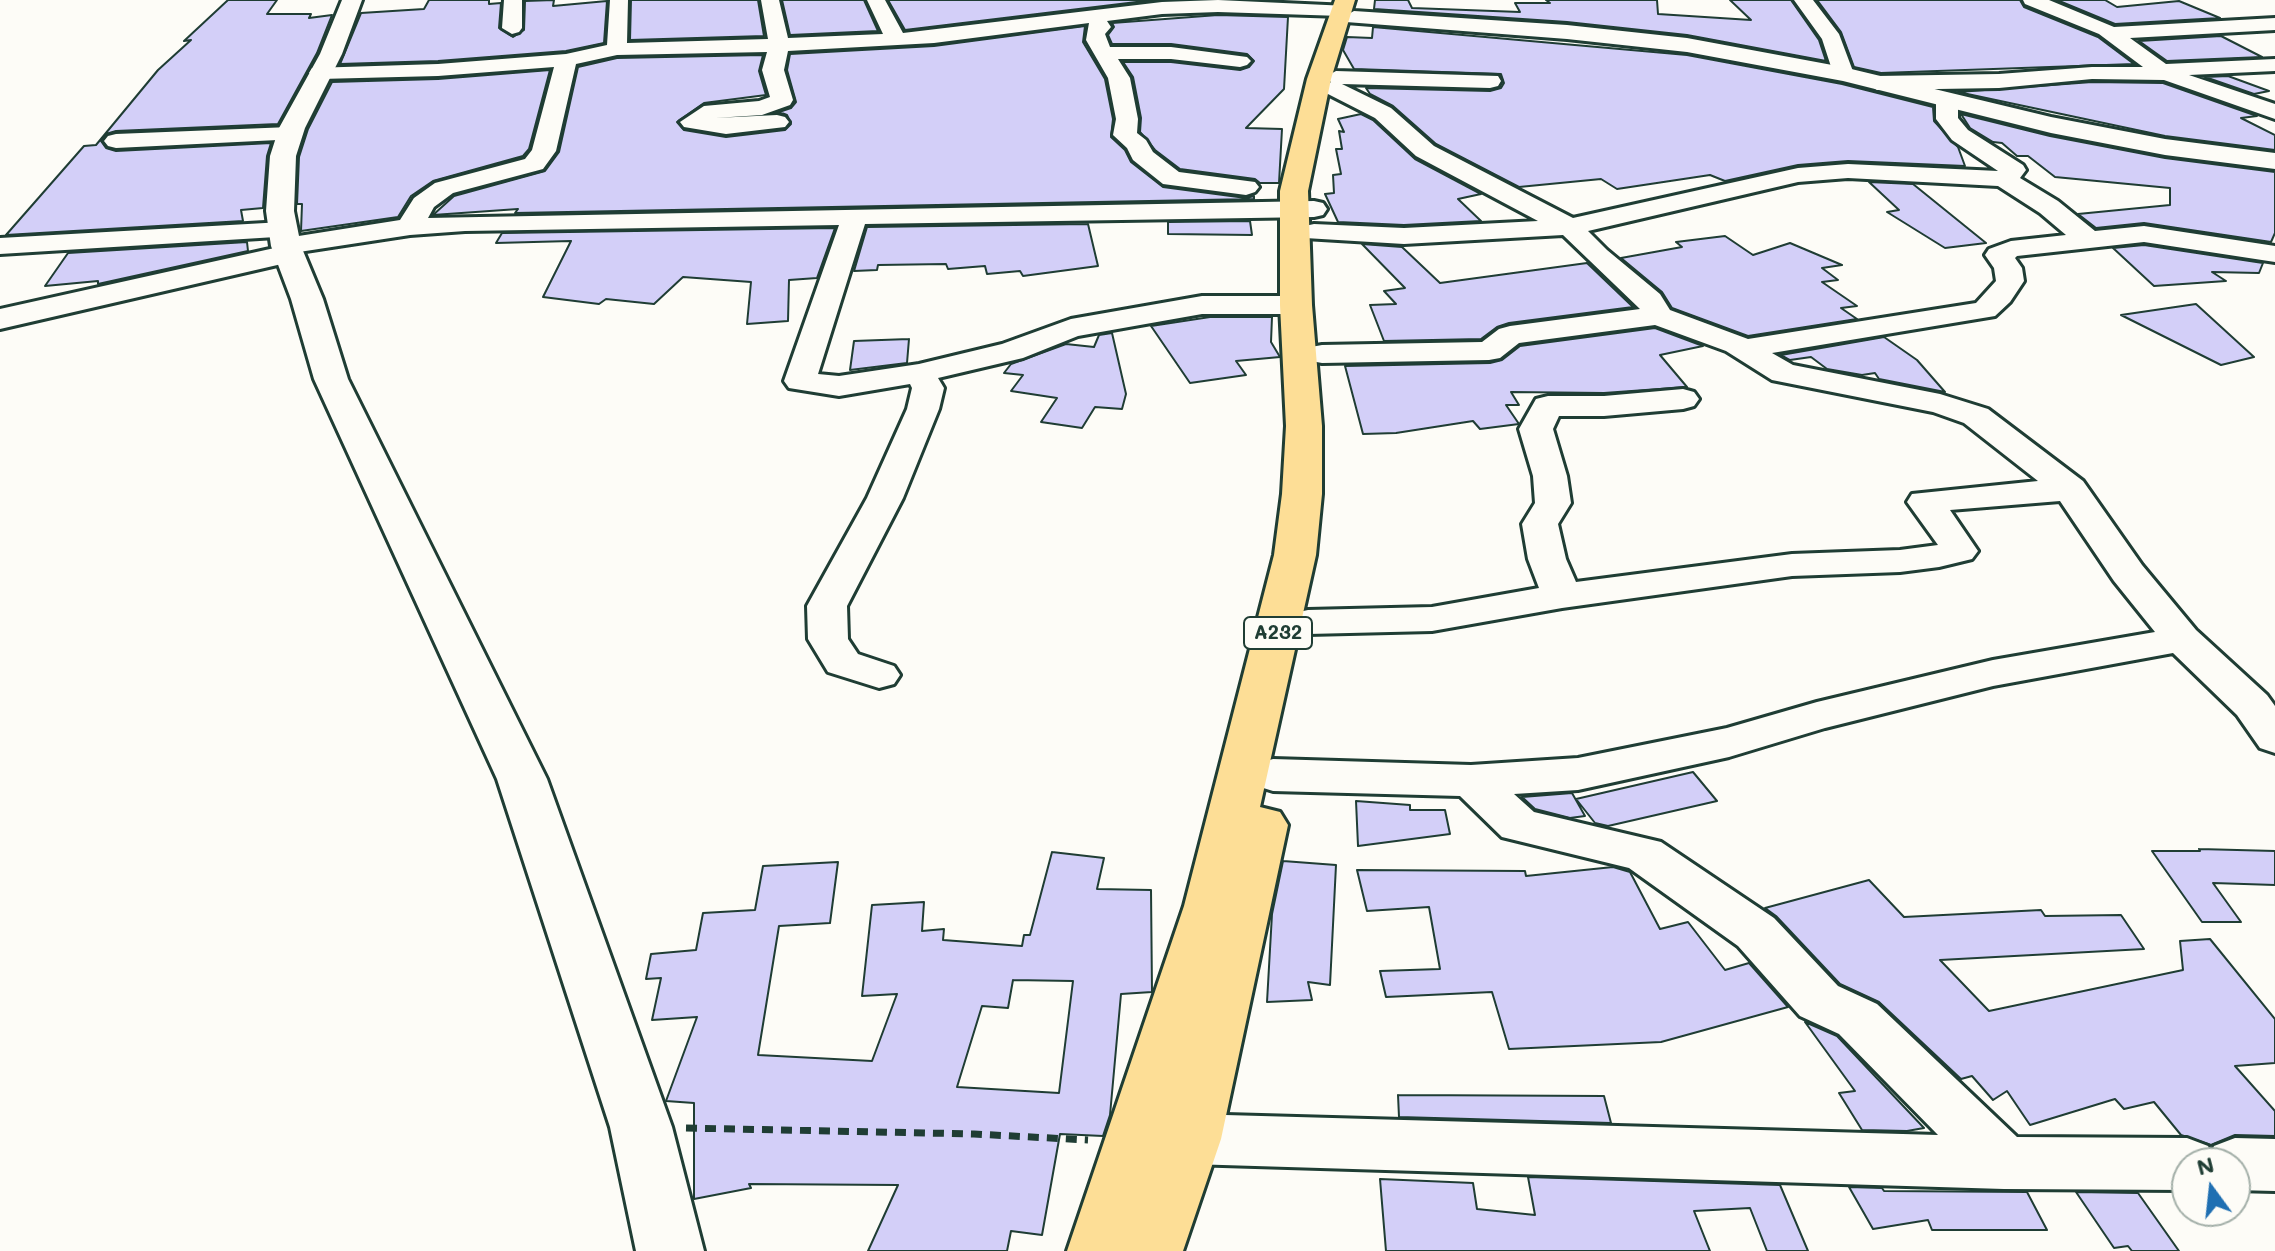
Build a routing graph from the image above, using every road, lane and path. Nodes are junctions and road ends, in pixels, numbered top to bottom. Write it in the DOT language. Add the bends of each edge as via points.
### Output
graph roads {
  1 [pos="352,0"];
  2 [pos="513,0"];
  3 [pos="619,0"];
  4 [pos="770,0"];
  5 [pos="876,0"];
  6 [pos="1803,0"];
  7 [pos="2032,0"];
  8 [pos="1198,3"];
  9 [pos="1349,7"];
  10 [pos="972,10"];
  11 [pos="1093,15"];
  12 [pos="2275,24"];
  13 [pos="512,28"];
  14 [pos="982,30"];
  15 [pos="2110,33"];
  16 [pos="896,39"];
  17 [pos="779,44"];
  18 [pos="617,49"];
  19 [pos="1105,53"];
  20 [pos="566,60"];
  21 [pos="1240,61"];
  22 [pos="2275,65"];
  23 [pos="2164,72"];
  24 [pos="320,73"];
  25 [pos="1843,74"];
  26 [pos="1490,81"];
  27 [pos="1335,82"];
  28 [pos="1877,83"];
  29 [pos="1947,100"];
  30 [pos="2275,112"];
  31 [pos="777,122"];
  32 [pos="290,134"];
  33 [pos="116,141"];
  34 [pos="2275,161"];
  35 [pos="2004,179"];
  36 [pos="1304,211"];
  37 [pos="855,216"];
  38 [pos="410,227"];
  39 [pos="1570,227"];
  40 [pos="2087,238"];
  41 [pos="286,243"];
  42 [pos="0,246"];
  43 [pos="2274,255"];
  44 [pos="1296,305"];
  45 [pos="1658,316"];
  46 [pos="0,319"];
  47 [pos="1742,349"];
  48 [pos="1322,354"];
  49 [pos="919,373"];
  50 [pos="1683,399"];
  51 [pos="2070,489"];
  52 [pos="1562,596"];
  53 [pos="1308,622"];
  54 [pos="2182,639"];
  55 [pos="879,675"];
  56 [pos="2267,716"];
  57 [pos="1273,775"];
  58 [pos="1471,781"];
  59 [pos="641,1127"];
  60 [pos="1164,1138"];
  61 [pos="2004,1163"];
  62 [pos="2171,1164"];
  63 [pos="2251,1164"];
  64 [pos="2275,1165"];
  65 [pos="670,1251"];
  66 [pos="1101,1251"];
  67 [pos="1149,1251"];
  1 -- 24 [label="main road"];
  2 -- 13 [label="street"];
  3 -- 18 [label="street"];
  4 -- 17 [label="street"];
  5 -- 16 [label="street"];
  6 -- 25 [label="street" via="1832,38"];
  7 -- 15 [label="street"];
  8 -- 9 [label="street"];
  8 -- 11 [label="street"];
  9 -- 25 [label="main road" via="1632,38"];
  9 -- 27 [label="main road, A232"];
  9 -- 36 [label="main road, A232" via="1319,79"];
  10 -- 14 [label="street"];
  11 -- 14 [label="street"];
  11 -- 19 [label="street" via="1101,27 1096,40"];
  12 -- 15 [label="street"];
  14 -- 16 [label="street"];
  15 -- 23 [label="street"];
  16 -- 17 [label="street"];
  17 -- 18 [label="street"];
  17 -- 31 [label="street" via="773,70 782,100 762,108 712,111 692,122 726,127"];
  18 -- 20 [label="street"];
  19 -- 21 [label="street"];
  19 -- 36 [label="street" via="1119,78 1125,135 1165,175"];
  20 -- 24 [label="street"];
  20 -- 38 [label="street" via="544,151 534,164 444,188 423,203"];
  22 -- 23 [label="street"];
  23 -- 28 [label="street"];
  23 -- 30 [label="street"];
  24 -- 32 [label="main road"];
  25 -- 28 [label="main road"];
  26 -- 27 [label="street"];
  27 -- 36 [label="main road, A232"];
  27 -- 39 [label="street" via="1383,113 1425,151"];
  28 -- 29 [label="main road"];
  29 -- 34 [label="main road" via="2165,147"];
  29 -- 35 [label="street" via="1947,119 1960,135 2014,170"];
  32 -- 33 [label="street"];
  32 -- 41 [label="main road" via="280,186"];
  35 -- 39 [label="street" via="1848,171 1798,175"];
  35 -- 40 [label="street"];
  36 -- 37 [label="street"];
  36 -- 39 [label="street" via="1404,236"];
  36 -- 44 [label="main road, A232"];
  36 -- 48 [label="main road, A232"];
  37 -- 38 [label="street"];
  37 -- 49 [label="street" via="800,381 839,386"];
  38 -- 41 [label="street"];
  39 -- 45 [label="street" via="1650,300"];
  40 -- 43 [label="street" via="2166,235"];
  40 -- 47 [label="street" via="1999,255 2010,281 1985,310"];
  41 -- 42 [label="street"];
  41 -- 46 [label="main road"];
  41 -- 59 [label="main road" via="331,379 522,779"];
  44 -- 49 [label="street" via="1202,305 1071,328 1012,351"];
  44 -- 60 [label="main road, A232" via="1304,426 1295,555 1211,906"];
  45 -- 47 [label="street"];
  45 -- 48 [label="street" via="1510,335 1489,351"];
  47 -- 51 [label="street" via="1783,373 1960,409 1992,427"];
  48 -- 53 [label="main road, A232" via="1330,478 1319,586"];
  49 -- 55 [label="street" via="928,388 923,409 885,498 827,606 828,639 843,663"];
  50 -- 52 [label="street" via="1548,406 1536,429 1553,503 1540,524"];
  51 -- 52 [label="street" via="1925,502 1959,547 1939,556 1792,565"];
  51 -- 54 [label="street"];
  52 -- 53 [label="street" via="1432,619"];
  53 -- 57 [label="main road, A232"];
  54 -- 56 [label="street"];
  54 -- 58 [label="street" via="1993,673 1729,742 1578,774"];
  57 -- 58 [label="street"];
  57 -- 60 [label="main road, A232"];
  58 -- 61 [label="street" via="1519,825 1644,854 1756,932 1819,1001 1858,1019"];
  59 -- 60 [label="path" via="1100,1141"];
  59 -- 65 [label="main road"];
  60 -- 61 [label="street"];
  60 -- 66 [label="main road, A232"];
  60 -- 67 [label="main road, A232"];
  61 -- 62 [label="street"];
  63 -- 64 [label="street"];
}
